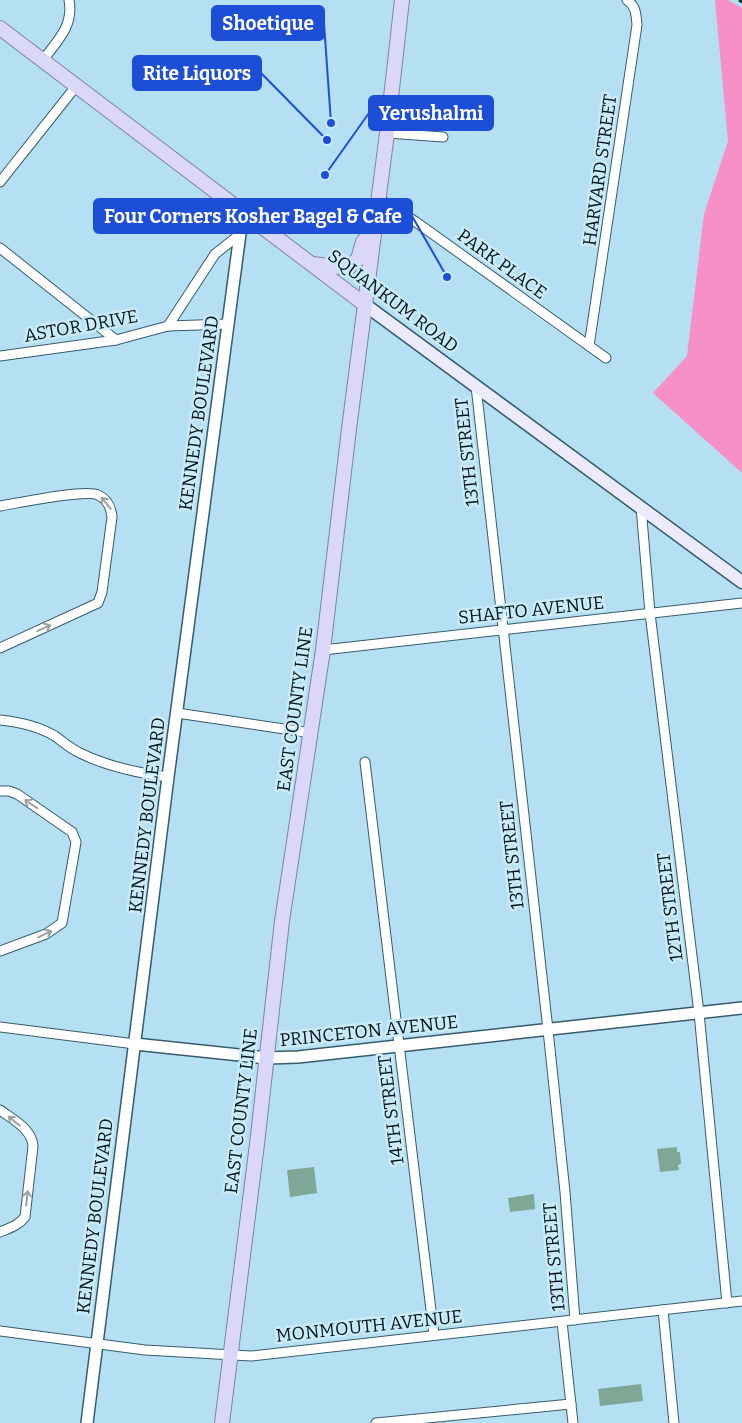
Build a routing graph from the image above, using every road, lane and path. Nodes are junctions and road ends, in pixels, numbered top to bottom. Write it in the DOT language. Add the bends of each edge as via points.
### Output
graph roads {
  1 [pos="69,0"];
  2 [pos="402,0"];
  3 [pos="627,0"];
  4 [pos="0,28"];
  5 [pos="42,60"];
  6 [pos="78,85"];
  7 [pos="387,133"];
  8 [pos="443,137"];
  9 [pos="0,182"];
  10 [pos="378,198"];
  11 [pos="243,211"];
  12 [pos="373,231"];
  13 [pos="239,236"];
  14 [pos="0,248"];
  15 [pos="312,264"];
  16 [pos="364,304"];
  17 [pos="228,324"];
  18 [pos="168,326"];
  19 [pos="116,340"];
  20 [pos="589,346"];
  21 [pos="0,356"];
  22 [pos="606,358"];
  23 [pos="476,386"];
  24 [pos="0,506"];
  25 [pos="641,507"];
  26 [pos="742,582"];
  27 [pos="742,603"];
  28 [pos="650,613"];
  29 [pos="502,629"];
  30 [pos="0,648"];
  31 [pos="323,650"];
  32 [pos="177,713"];
  33 [pos="0,720"];
  34 [pos="311,733"];
  35 [pos="365,762"];
  36 [pos="168,777"];
  37 [pos="0,791"];
  38 [pos="0,951"];
  39 [pos="742,1008"];
  40 [pos="700,1013"];
  41 [pos="0,1027"];
  42 [pos="548,1030"];
  43 [pos="135,1044"];
  44 [pos="400,1046"];
  45 [pos="266,1058"];
  46 [pos="0,1110"];
  47 [pos="0,1232"];
  48 [pos="742,1301"];
  49 [pos="727,1303"];
  50 [pos="663,1310"];
  51 [pos="575,1320"];
  52 [pos="562,1322"];
  53 [pos="0,1331"];
  54 [pos="434,1335"];
  55 [pos="98,1343"];
  56 [pos="231,1356"];
  57 [pos="571,1404"];
  58 [pos="443,1420"];
  59 [pos="87,1423"];
  60 [pos="222,1423"];
  61 [pos="376,1423"];
  62 [pos="573,1423"];
  63 [pos="674,1423"];
  1 -- 5 [label="street" via="66,31"];
  2 -- 7 [label="main road, EAST COUNTY LINE"];
  3 -- 20 [label="street, HARVARD STREET" via="633,4 637,25"];
  4 -- 5 [label="main road, SQUANKUM ROAD"];
  5 -- 6 [label="main road, SQUANKUM ROAD"];
  6 -- 9 [label="street"];
  6 -- 11 [label="main road, SQUANKUM ROAD"];
  7 -- 8 [label="street"];
  7 -- 10 [label="main road, EAST COUNTY LINE"];
  10 -- 12 [label="main road, EAST COUNTY LINE"];
  10 -- 20 [label="street, PARK PLACE"];
  11 -- 13 [label="street, KENNEDY BOULEVARD"];
  11 -- 15 [label="main road, SQUANKUM ROAD"];
  12 -- 15 [label="main road" via="363,242 358,259 350,266 340,268"];
  12 -- 16 [label="main road, EAST COUNTY LINE"];
  13 -- 17 [label="street, KENNEDY BOULEVARD"];
  13 -- 18 [label="street" via="215,254"];
  14 -- 19 [label="street"];
  15 -- 16 [label="main road, SQUANKUM ROAD"];
  16 -- 23 [label="main road, SQUANKUM ROAD"];
  16 -- 31 [label="main road, EAST COUNTY LINE"];
  17 -- 18 [label="street, ASTOR DRIVE"];
  17 -- 32 [label="street, KENNEDY BOULEVARD"];
  18 -- 19 [label="street, ASTOR DRIVE"];
  19 -- 21 [label="street, ASTOR DRIVE"];
  20 -- 22 [label="street, PARK PLACE"];
  23 -- 25 [label="main road, SQUANKUM ROAD"];
  23 -- 29 [label="street, 13TH STREET"];
  30 -- 24 [label="street, one-way" via="98,603 112,517 108,503 99,495 92,494"];
  25 -- 26 [label="main road, SQUANKUM ROAD"];
  25 -- 28 [label="street, 12TH STREET"];
  27 -- 28 [label="street, SHAFTO AVENUE"];
  28 -- 29 [label="street, SHAFTO AVENUE"];
  28 -- 40 [label="street, 12TH STREET"];
  29 -- 31 [label="street, SHAFTO AVENUE"];
  29 -- 42 [label="street, 13TH STREET"];
  31 -- 34 [label="main road, EAST COUNTY LINE"];
  32 -- 34 [label="street"];
  32 -- 36 [label="street, KENNEDY BOULEVARD"];
  33 -- 36 [label="street" via="33,726 78,753 106,765"];
  34 -- 45 [label="main road, EAST COUNTY LINE" via="282,921"];
  35 -- 44 [label="street, 14TH STREET"];
  36 -- 43 [label="street, KENNEDY BOULEVARD"];
  38 -- 37 [label="street, one-way" via="46,934 62,923 76,842 72,832 17,794"];
  39 -- 40 [label="street, PRINCETON AVENUE"];
  40 -- 42 [label="street, PRINCETON AVENUE"];
  40 -- 49 [label="street, 12TH STREET"];
  41 -- 43 [label="street, PRINCETON AVENUE"];
  42 -- 44 [label="street, PRINCETON AVENUE"];
  42 -- 51 [label="street, 13TH STREET"];
  43 -- 45 [label="street, PRINCETON AVENUE"];
  43 -- 55 [label="street, KENNEDY BOULEVARD"];
  44 -- 45 [label="street, PRINCETON AVENUE"];
  44 -- 54 [label="street, 14TH STREET"];
  45 -- 56 [label="main road, EAST COUNTY LINE"];
  47 -- 46 [label="street, one-way" via="14,1227 25,1216 33,1146 28,1132"];
  48 -- 49 [label="street, MONMOUTH AVENUE"];
  49 -- 50 [label="street, MONMOUTH AVENUE"];
  50 -- 51 [label="street, MONMOUTH AVENUE"];
  50 -- 63 [label="street"];
  51 -- 52 [label="street, MONMOUTH AVENUE"];
  52 -- 54 [label="street, MONMOUTH AVENUE"];
  52 -- 57 [label="street"];
  53 -- 55 [label="street, MONMOUTH AVENUE"];
  54 -- 56 [label="street, MONMOUTH AVENUE"];
  55 -- 56 [label="street, MONMOUTH AVENUE"];
  55 -- 59 [label="street, KENNEDY BOULEVARD"];
  56 -- 60 [label="main road, EAST COUNTY LINE"];
  57 -- 58 [label="street"];
  57 -- 62 [label="street"];
  58 -- 61 [label="street"];
}
